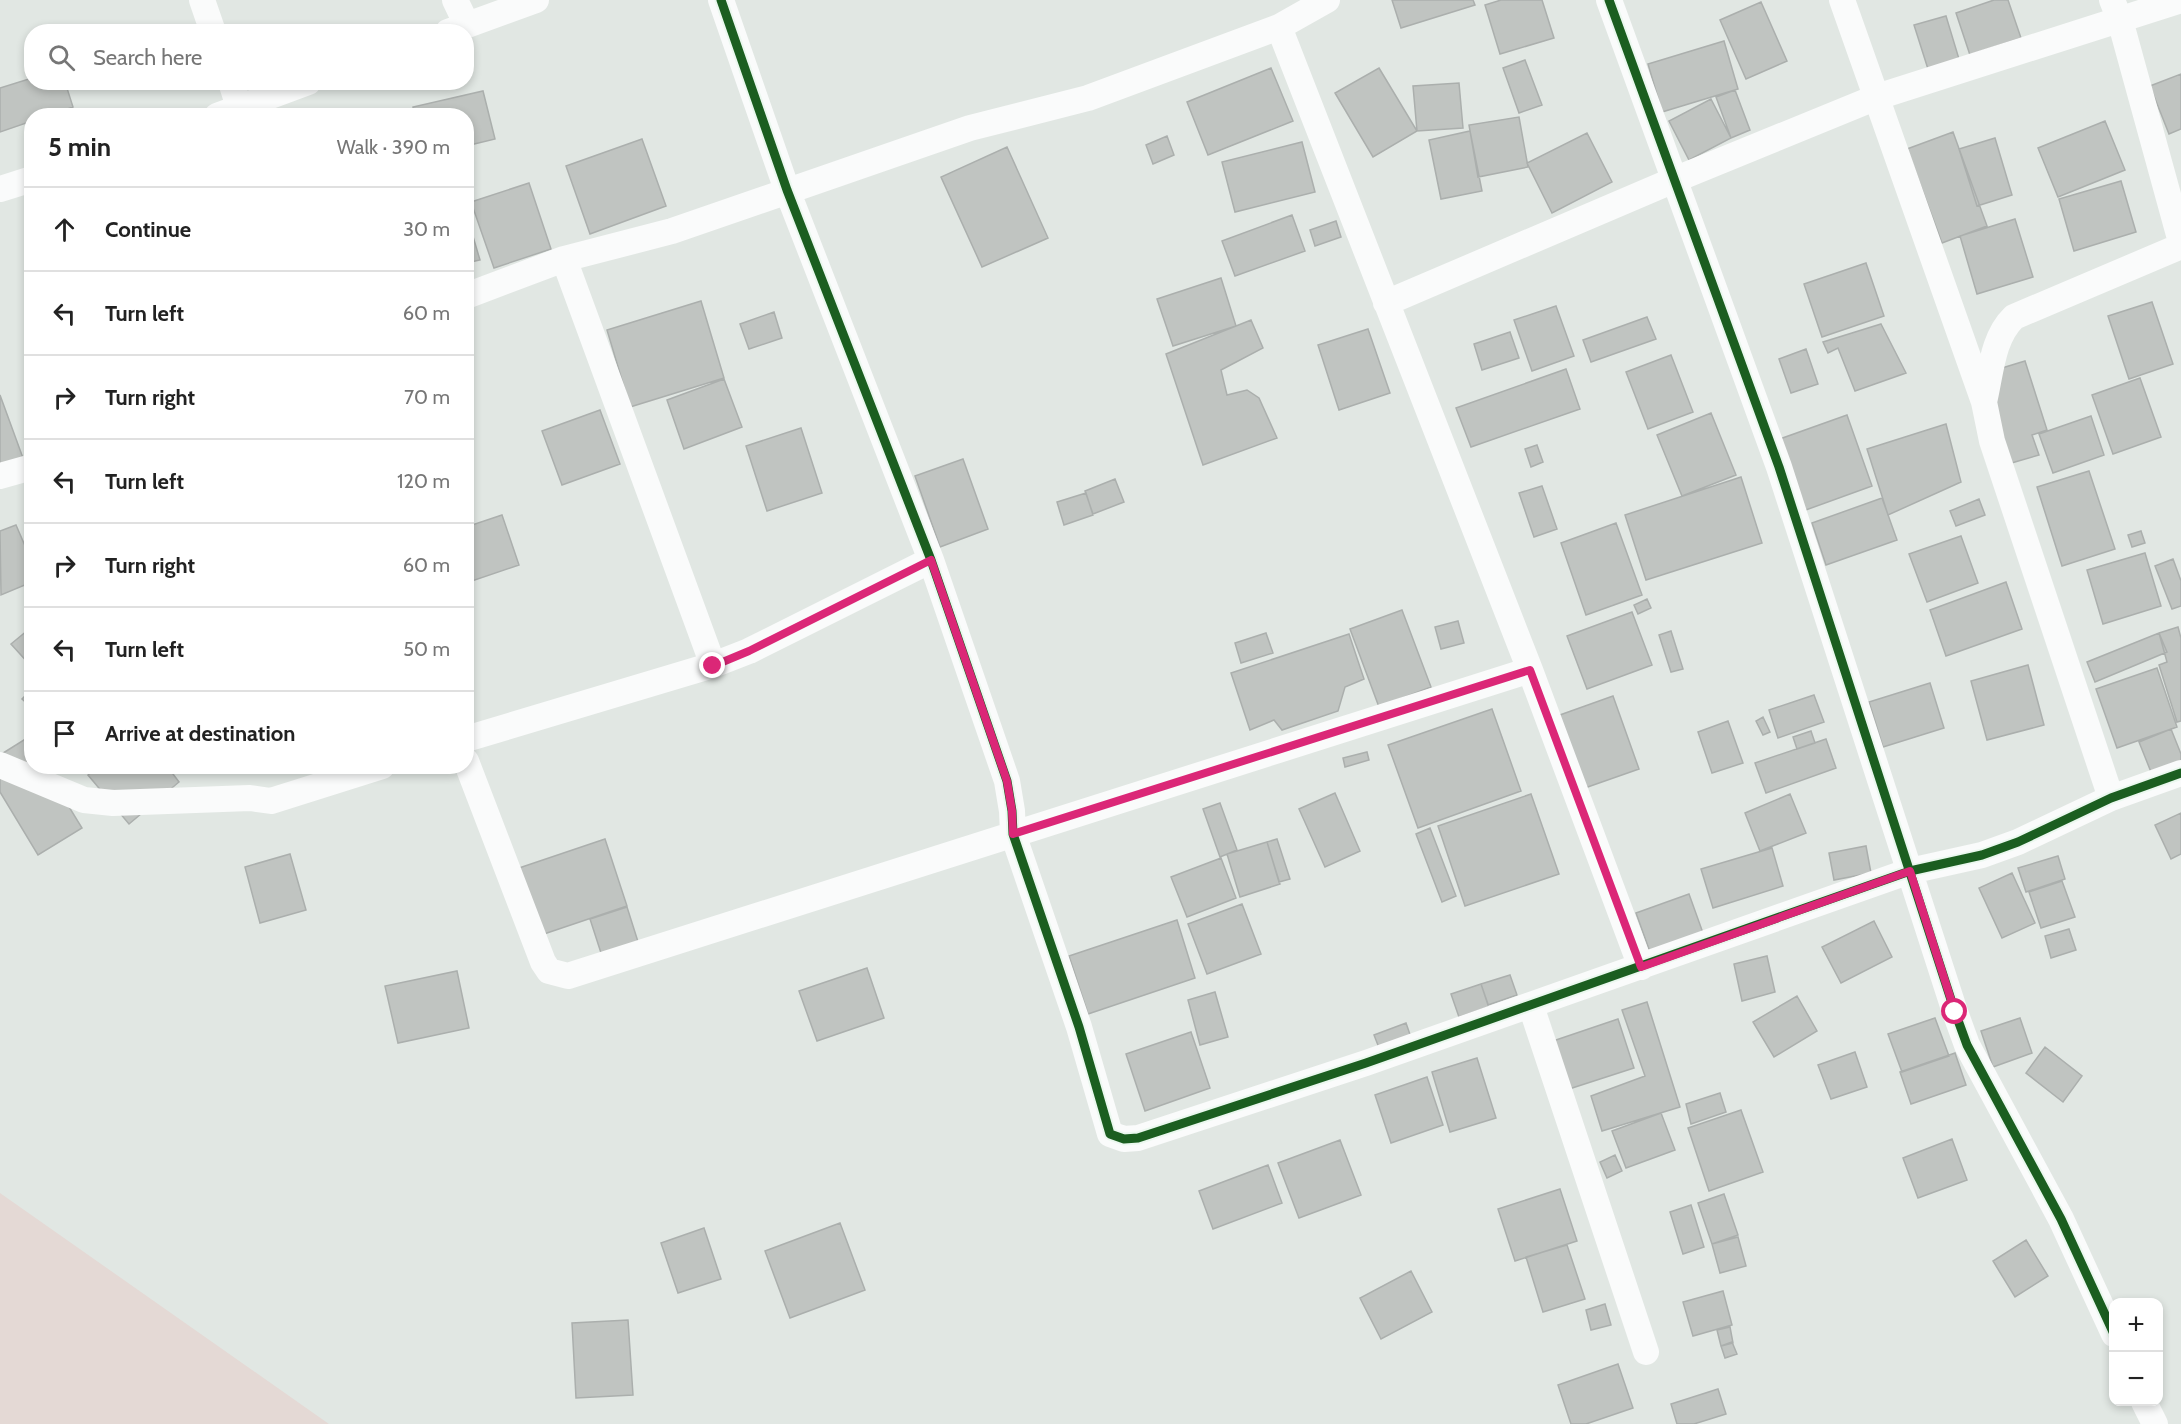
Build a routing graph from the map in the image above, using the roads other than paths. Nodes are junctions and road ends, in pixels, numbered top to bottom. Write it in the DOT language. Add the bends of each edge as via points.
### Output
graph roads {
  1 [pos="202,0"];
  2 [pos="455,0"];
  3 [pos="536,0"];
  4 [pos="721,0"];
  5 [pos="1327,0"];
  6 [pos="1609,0"];
  7 [pos="1842,0"];
  8 [pos="2181,0"];
  9 [pos="2116,10"];
  10 [pos="210,24"];
  11 [pos="458,24"];
  12 [pos="469,24"];
  13 [pos="1279,27"];
  14 [pos="230,90"];
  15 [pos="286,90"];
  16 [pos="1877,97"];
  17 [pos="228,108"];
  18 [pos="236,108"];
  19 [pos="1674,180"];
  20 [pos="24,182"];
  21 [pos="0,189"];
  22 [pos="787,190"];
  23 [pos="2181,244"];
  24 [pos="564,259"];
  25 [pos="474,293"];
  26 [pos="1386,303"];
  27 [pos="1984,402"];
  28 [pos="24,469"];
  29 [pos="0,476"];
  30 [pos="931,560"];
  31 [pos="713,666"];
  32 [pos="1530,670"];
  33 [pos="474,737"];
  34 [pos="0,765"];
  35 [pos="2181,772"];
  36 [pos="357,774"];
  37 [pos="471,774"];
  38 [pos="2111,798"];
  39 [pos="1013,834"];
  40 [pos="1910,871"];
  41 [pos="1641,967"];
  42 [pos="1531,1005"];
  43 [pos="2109,1323"];
  44 [pos="1646,1352"];
  45 [pos="2146,1406"];
  46 [pos="2155,1424"];
  1 -- 10 [label="street"];
  2 -- 11 [label="street"];
  3 -- 12 [label="street"];
  4 -- 22 [label="street"];
  5 -- 13 [label="street"];
  6 -- 19 [label="street"];
  7 -- 16 [label="street"];
  8 -- 9 [label="street"];
  9 -- 16 [label="street"];
  9 -- 23 [label="street"];
  13 -- 22 [label="street" via="1088,98 970,128"];
  13 -- 26 [label="street"];
  14 -- 17 [label="street"];
  15 -- 18 [label="street"];
  16 -- 19 [label="street"];
  16 -- 27 [label="street"];
  19 -- 26 [label="street"];
  19 -- 40 [label="street" via="1779,467"];
  20 -- 21 [label="street"];
  22 -- 24 [label="street" via="672,231"];
  22 -- 30 [label="street"];
  23 -- 27 [label="street" via="2014,317 1999,338"];
  24 -- 25 [label="street"];
  24 -- 31 [label="street"];
  26 -- 32 [label="street"];
  27 -- 38 [label="street" via="1992,441"];
  28 -- 29 [label="street"];
  30 -- 31 [label="street"];
  30 -- 39 [label="street" via="1007,781"];
  31 -- 33 [label="street"];
  32 -- 39 [label="street"];
  32 -- 41 [label="street"];
  34 -- 36 [label="street" via="84,800 113,803 250,798 271,801"];
  35 -- 38 [label="street"];
  37 -- 39 [label="street" via="543,962 549,971 568,976"];
  38 -- 40 [label="street" via="2018,842 1982,855"];
  39 -- 42 [label="street" via="1079,1028 1110,1134 1124,1139 1138,1138 1366,1064"];
  40 -- 41 [label="street"];
  40 -- 43 [label="street" via="1967,1045 2061,1219"];
  41 -- 42 [label="street"];
  42 -- 44 [label="street"];
  45 -- 46 [label="street"];
}
